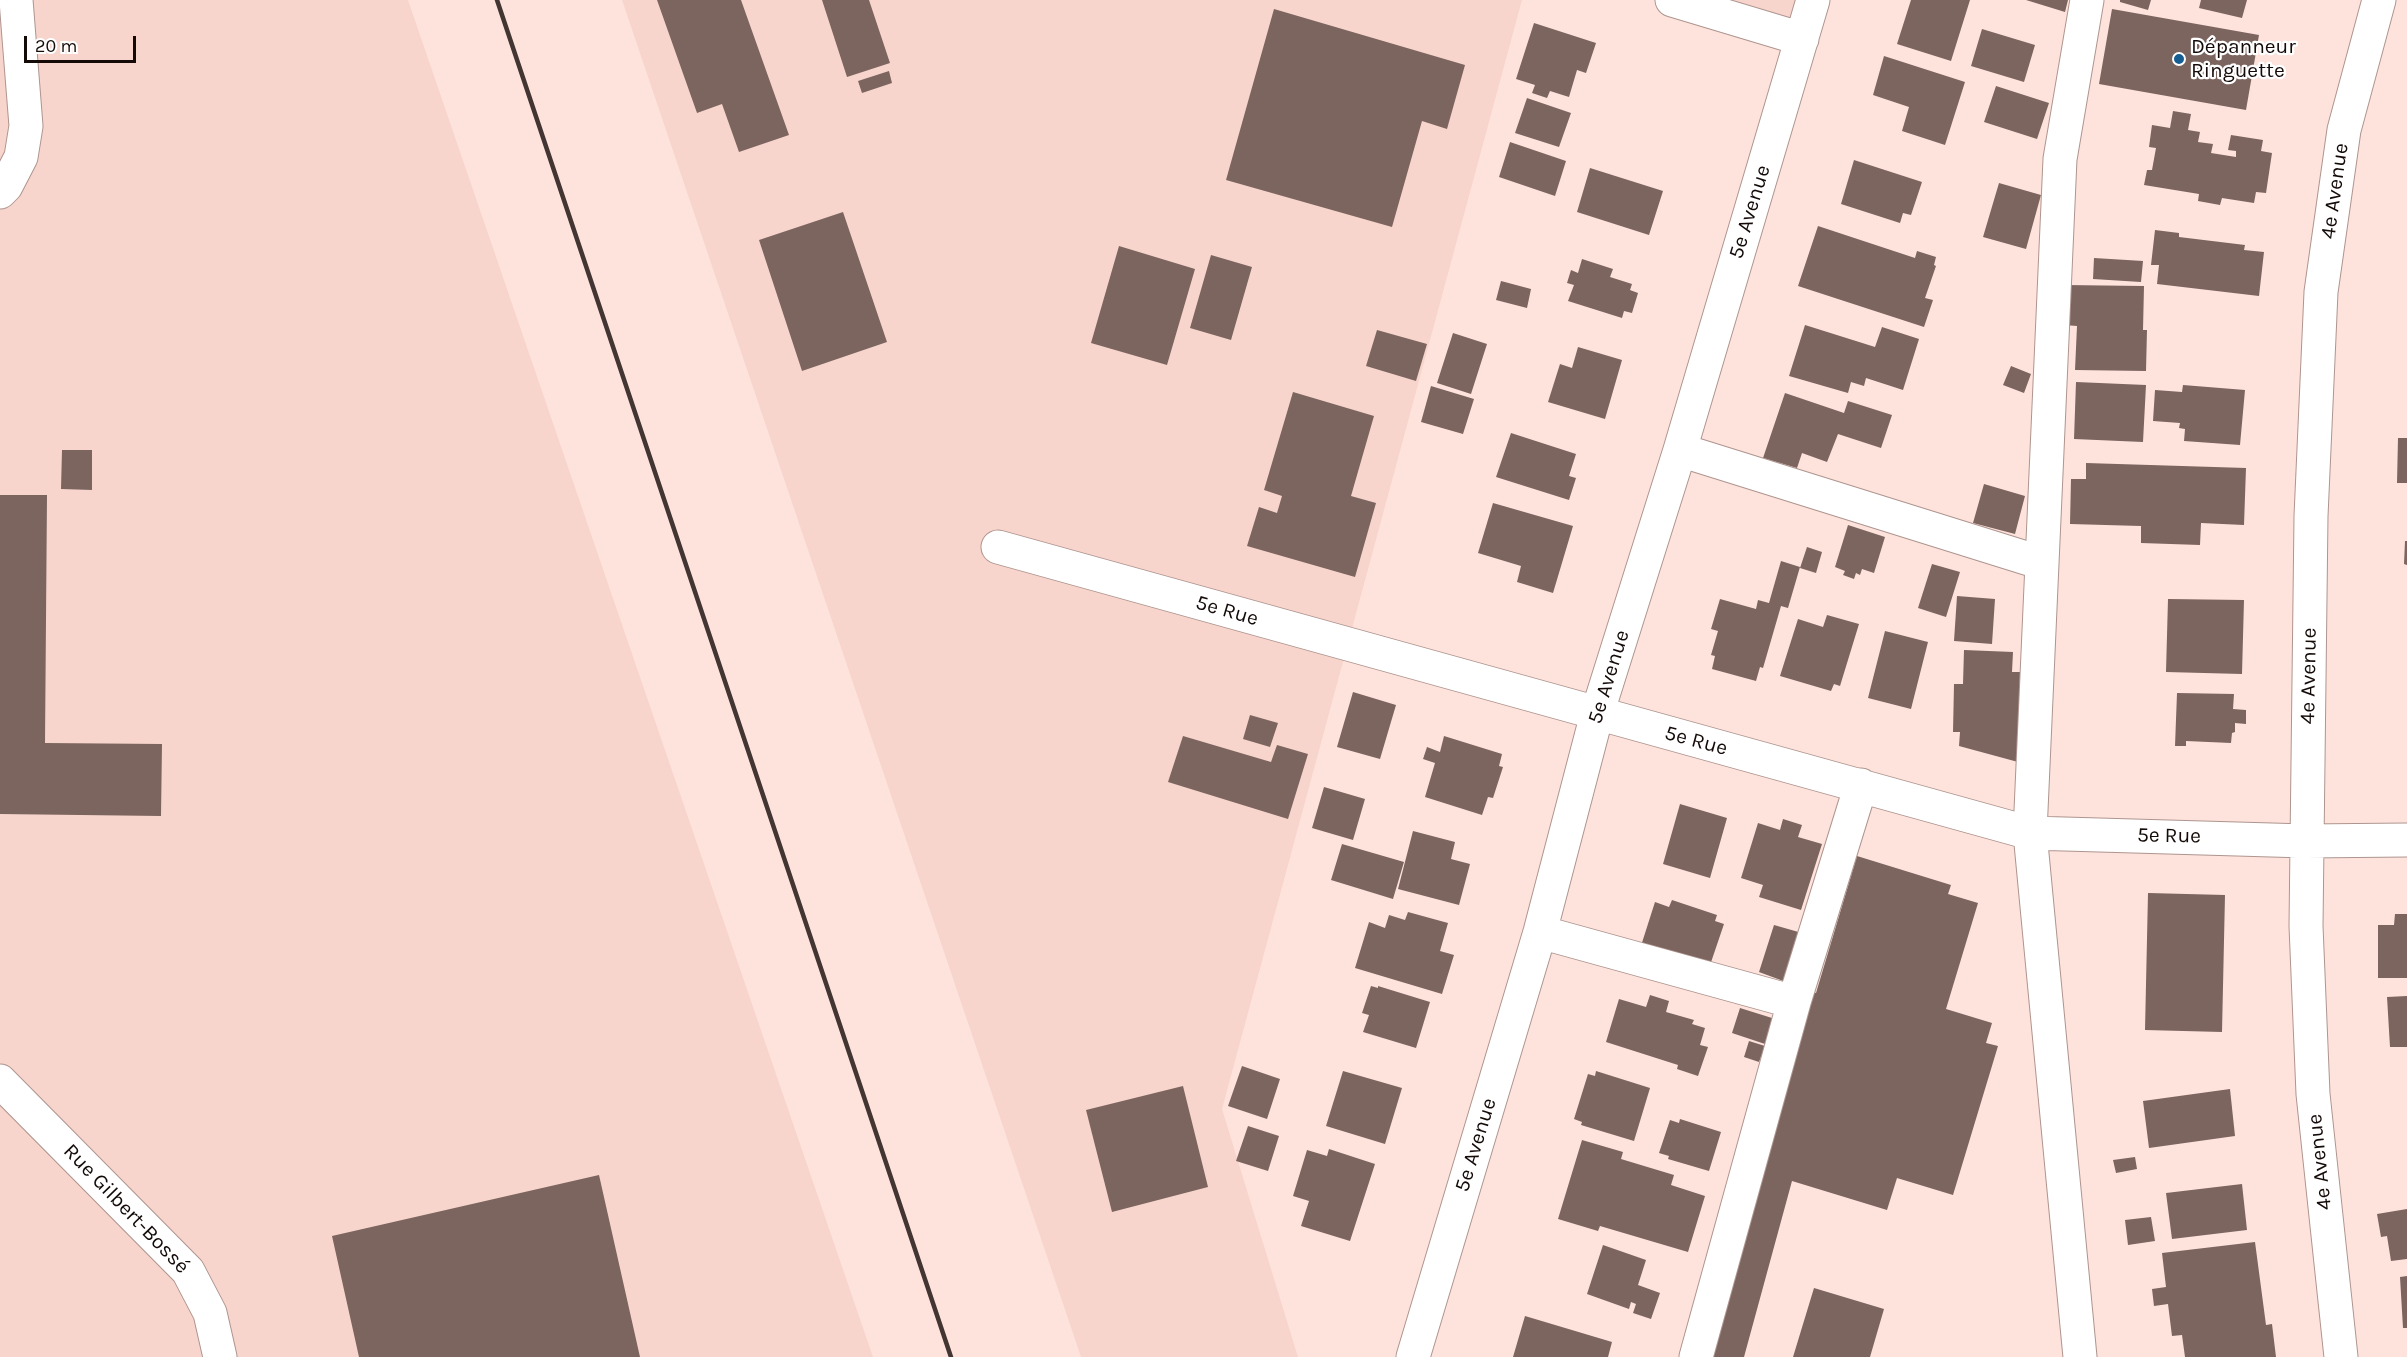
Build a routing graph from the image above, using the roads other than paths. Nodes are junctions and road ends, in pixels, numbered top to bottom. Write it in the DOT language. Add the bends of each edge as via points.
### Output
graph roads {
  1 [pos="16,0"];
  2 [pos="1672,0"];
  3 [pos="1813,0"];
  4 [pos="2087,0"];
  5 [pos="2379,0"];
  6 [pos="1802,39"];
  7 [pos="0,192"];
  8 [pos="1680,450"];
  9 [pos="998,547"];
  10 [pos="2042,563"];
  11 [pos="1597,714"];
  12 [pos="1861,786"];
  13 [pos="2030,833"];
  14 [pos="2407,840"];
  15 [pos="2306,841"];
  16 [pos="1540,932"];
  17 [pos="1794,1002"];
  18 [pos="0,1081"];
  19 [pos="220,1357"];
  20 [pos="1413,1357"];
  21 [pos="1696,1357"];
  22 [pos="2080,1357"];
  23 [pos="2341,1357"];
  1 -- 7 [label="street" via="26,126 21,157"];
  2 -- 6 [label="street"];
  3 -- 6 [label="street, 5e Avenue"];
  4 -- 10 [label="street" via="2060,159"];
  5 -- 15 [label="street, 4e Avenue" via="2344,130 2321,292"];
  6 -- 8 [label="street, 5e Avenue"];
  8 -- 10 [label="street"];
  8 -- 11 [label="street, 5e Avenue"];
  9 -- 11 [label="street, 5e Rue"];
  10 -- 13 [label="street"];
  11 -- 12 [label="street, 5e Rue"];
  11 -- 16 [label="street, 5e Avenue"];
  12 -- 13 [label="street, 5e Rue"];
  12 -- 17 [label="street"];
  13 -- 15 [label="street, 5e Rue"];
  13 -- 22 [label="street"];
  14 -- 15 [label="street, 5e Rue"];
  15 -- 23 [label="street, 4e Avenue" via="2313,1094"];
  16 -- 17 [label="street"];
  16 -- 20 [label="street, 5e Avenue"];
  17 -- 21 [label="street"];
  18 -- 19 [label="street, Rue Gilbert-Bossé" via="188,1271 210,1313"];
}
